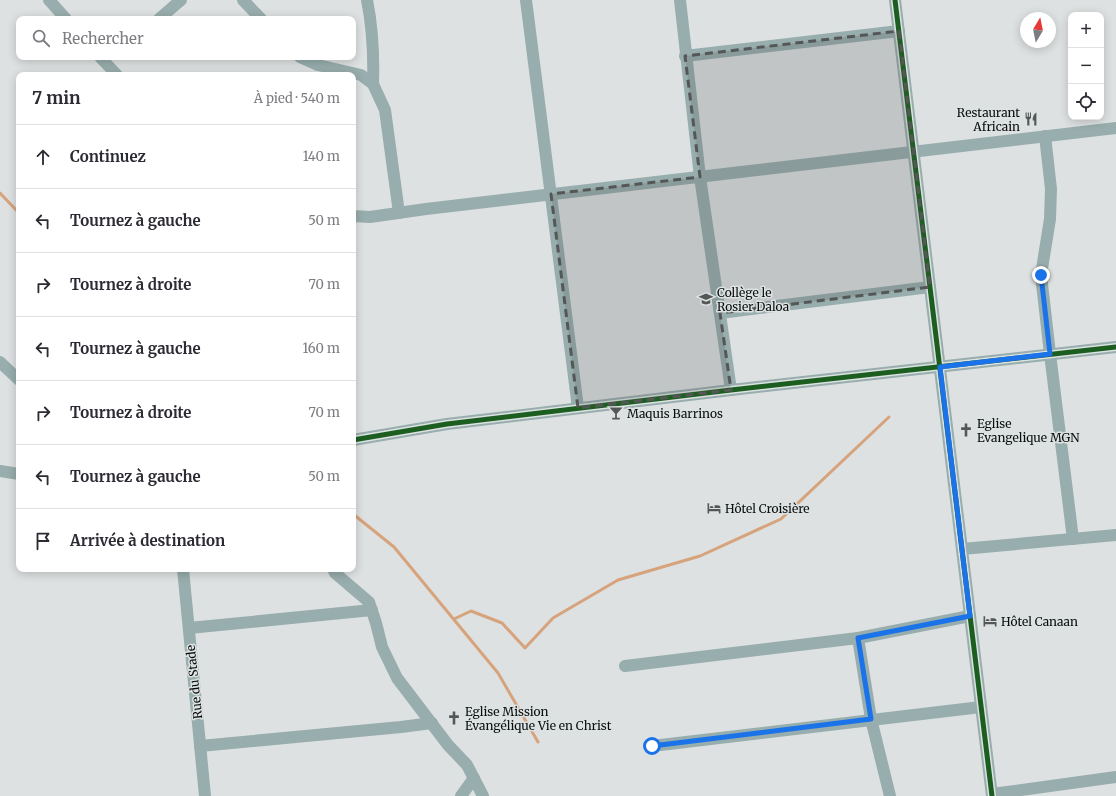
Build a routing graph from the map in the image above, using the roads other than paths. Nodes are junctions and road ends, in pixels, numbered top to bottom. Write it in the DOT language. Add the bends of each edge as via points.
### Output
graph roads {
  1 [pos="49,0"];
  2 [pos="181,0"];
  3 [pos="242,0"];
  4 [pos="368,0"];
  5 [pos="526,0"];
  6 [pos="680,0"];
  7 [pos="895,0"];
  8 [pos="63,16"];
  9 [pos="162,16"];
  10 [pos="258,16"];
  11 [pos="899,31"];
  12 [pos="685,56"];
  13 [pos="108,60"];
  14 [pos="307,60"];
  15 [pos="115,72"];
  16 [pos="348,72"];
  17 [pos="356,74"];
  18 [pos="373,84"];
  19 [pos="1116,128"];
  20 [pos="1045,136"];
  21 [pos="913,152"];
  22 [pos="700,177"];
  23 [pos="551,194"];
  24 [pos="399,213"];
  25 [pos="356,216"];
  26 [pos="930,287"];
  27 [pos="720,313"];
  28 [pos="1116,347"];
  29 [pos="1050,354"];
  30 [pos="0,362"];
  31 [pos="940,367"];
  32 [pos="16,377"];
  33 [pos="730,390"];
  34 [pos="578,408"];
  35 [pos="356,439"];
  36 [pos="0,471"];
  37 [pos="16,474"];
  38 [pos="1116,535"];
  39 [pos="1074,539"];
  40 [pos="962,549"];
  41 [pos="183,572"];
  42 [pos="334,572"];
  43 [pos="372,610"];
  44 [pos="970,616"];
  45 [pos="189,628"];
  46 [pos="858,638"];
  47 [pos="625,666"];
  48 [pos="981,707"];
  49 [pos="871,719"];
  50 [pos="432,724"];
  51 [pos="200,746"];
  52 [pos="652,746"];
  53 [pos="1116,777"];
  54 [pos="474,778"];
  55 [pos="992,795"];
  56 [pos="206,796"];
  57 [pos="461,796"];
  58 [pos="483,796"];
  59 [pos="890,796"];
  1 -- 8 [label="street"];
  2 -- 9 [label="street"];
  3 -- 10 [label="street"];
  4 -- 18 [label="street" via="374,46"];
  5 -- 23 [label="street"];
  6 -- 12 [label="street"];
  7 -- 11 [label="street"];
  11 -- 12 [label="street"];
  11 -- 21 [label="street"];
  12 -- 22 [label="street"];
  13 -- 15 [label="street"];
  14 -- 16 [label="street"];
  17 -- 18 [label="street"];
  18 -- 24 [label="street" via="385,110"];
  19 -- 20 [label="street"];
  20 -- 21 [label="street"];
  20 -- 29 [label="street" via="1051,189 1050,219 1041,275"];
  21 -- 22 [label="street"];
  21 -- 26 [label="street"];
  22 -- 23 [label="street"];
  22 -- 27 [label="street"];
  23 -- 24 [label="street"];
  23 -- 34 [label="street"];
  24 -- 25 [label="street"];
  26 -- 27 [label="street"];
  26 -- 31 [label="street"];
  27 -- 33 [label="street"];
  28 -- 29 [label="street"];
  29 -- 31 [label="street"];
  29 -- 39 [label="street"];
  30 -- 32 [label="street"];
  31 -- 33 [label="street"];
  31 -- 40 [label="street"];
  33 -- 34 [label="street"];
  34 -- 35 [label="street" via="447,424"];
  36 -- 37 [label="street"];
  38 -- 39 [label="street"];
  39 -- 40 [label="street"];
  40 -- 44 [label="street"];
  41 -- 45 [label="street, Rue du Stade"];
  42 -- 43 [label="street" via="369,602"];
  43 -- 45 [label="street"];
  43 -- 50 [label="street" via="382,647 397,678"];
  44 -- 46 [label="street"];
  44 -- 48 [label="street"];
  45 -- 51 [label="street, Rue du Stade"];
  46 -- 47 [label="street"];
  46 -- 49 [label="street"];
  48 -- 49 [label="street"];
  48 -- 55 [label="street"];
  49 -- 52 [label="street"];
  49 -- 59 [label="street"];
  50 -- 51 [label="street"];
  50 -- 54 [label="street" via="467,765"];
  51 -- 56 [label="street, Rue du Stade"];
  53 -- 55 [label="street"];
  54 -- 57 [label="street"];
  54 -- 58 [label="street"];
}
